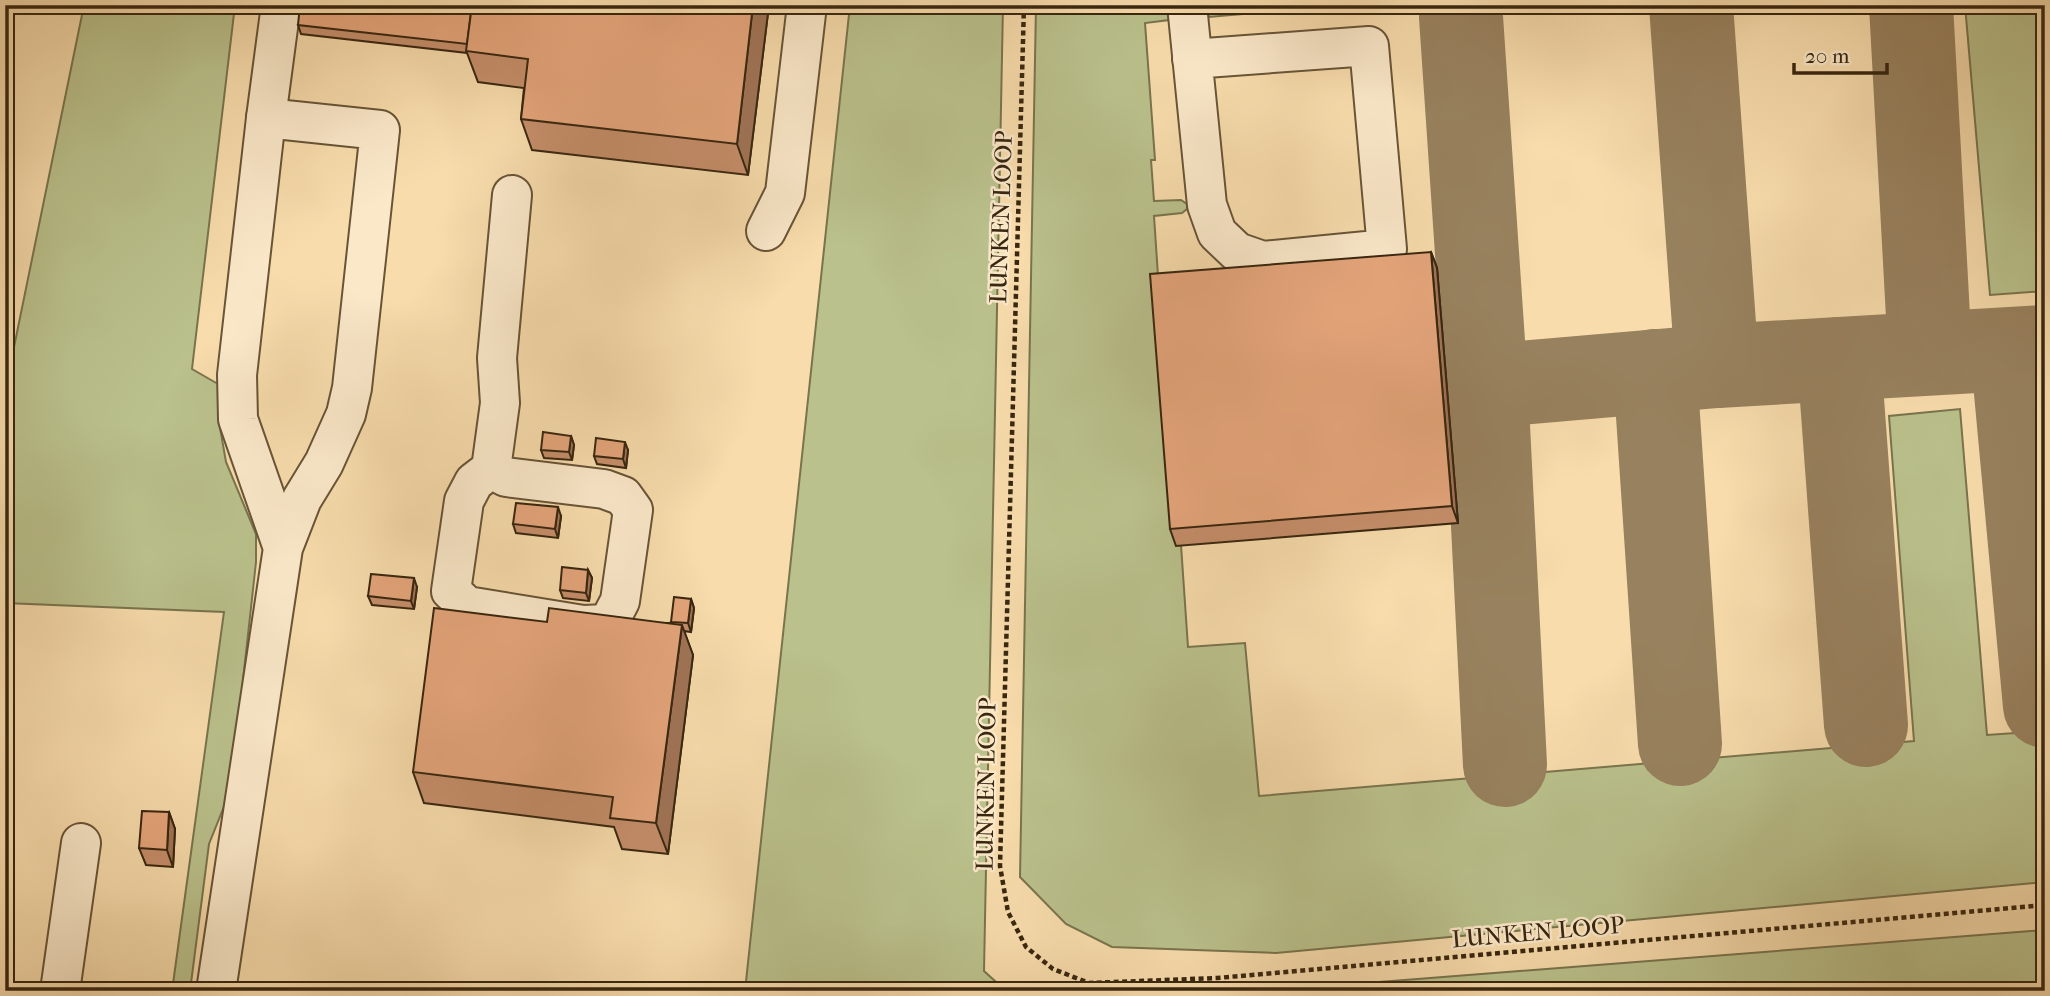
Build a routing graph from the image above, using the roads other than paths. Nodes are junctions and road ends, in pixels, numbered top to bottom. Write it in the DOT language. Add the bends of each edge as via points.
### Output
graph roads {
  1 [pos="281,5"];
  2 [pos="807,5"];
  3 [pos="1186,5"];
  4 [pos="1192,59"];
  5 [pos="266,118"];
  6 [pos="512,195"];
  7 [pos="766,231"];
  8 [pos="491,469"];
  9 [pos="283,548"];
  10 [pos="81,844"];
  11 [pos="60,991"];
  12 [pos="216,991"];
  1 -- 5 [label="lane"];
  2 -- 7 [label="lane" via="785,192"];
  3 -- 4 [label="lane"];
  4 -- 4 [label="lane" via="1207,205 1217,233 1237,252 1263,261 1387,249 1369,46"];
  5 -- 9 [label="lane" via="237,374 238,419"];
  5 -- 9 [label="lane" via="380,130 346,414 302,499"];
  6 -- 8 [label="lane"];
  8 -- 8 [label="lane" via="474,482 464,501 451,591 467,606 583,625 608,624 620,601 633,510 623,496 604,489 506,477"];
  9 -- 12 [label="lane"];
  10 -- 11 [label="lane"];
}
